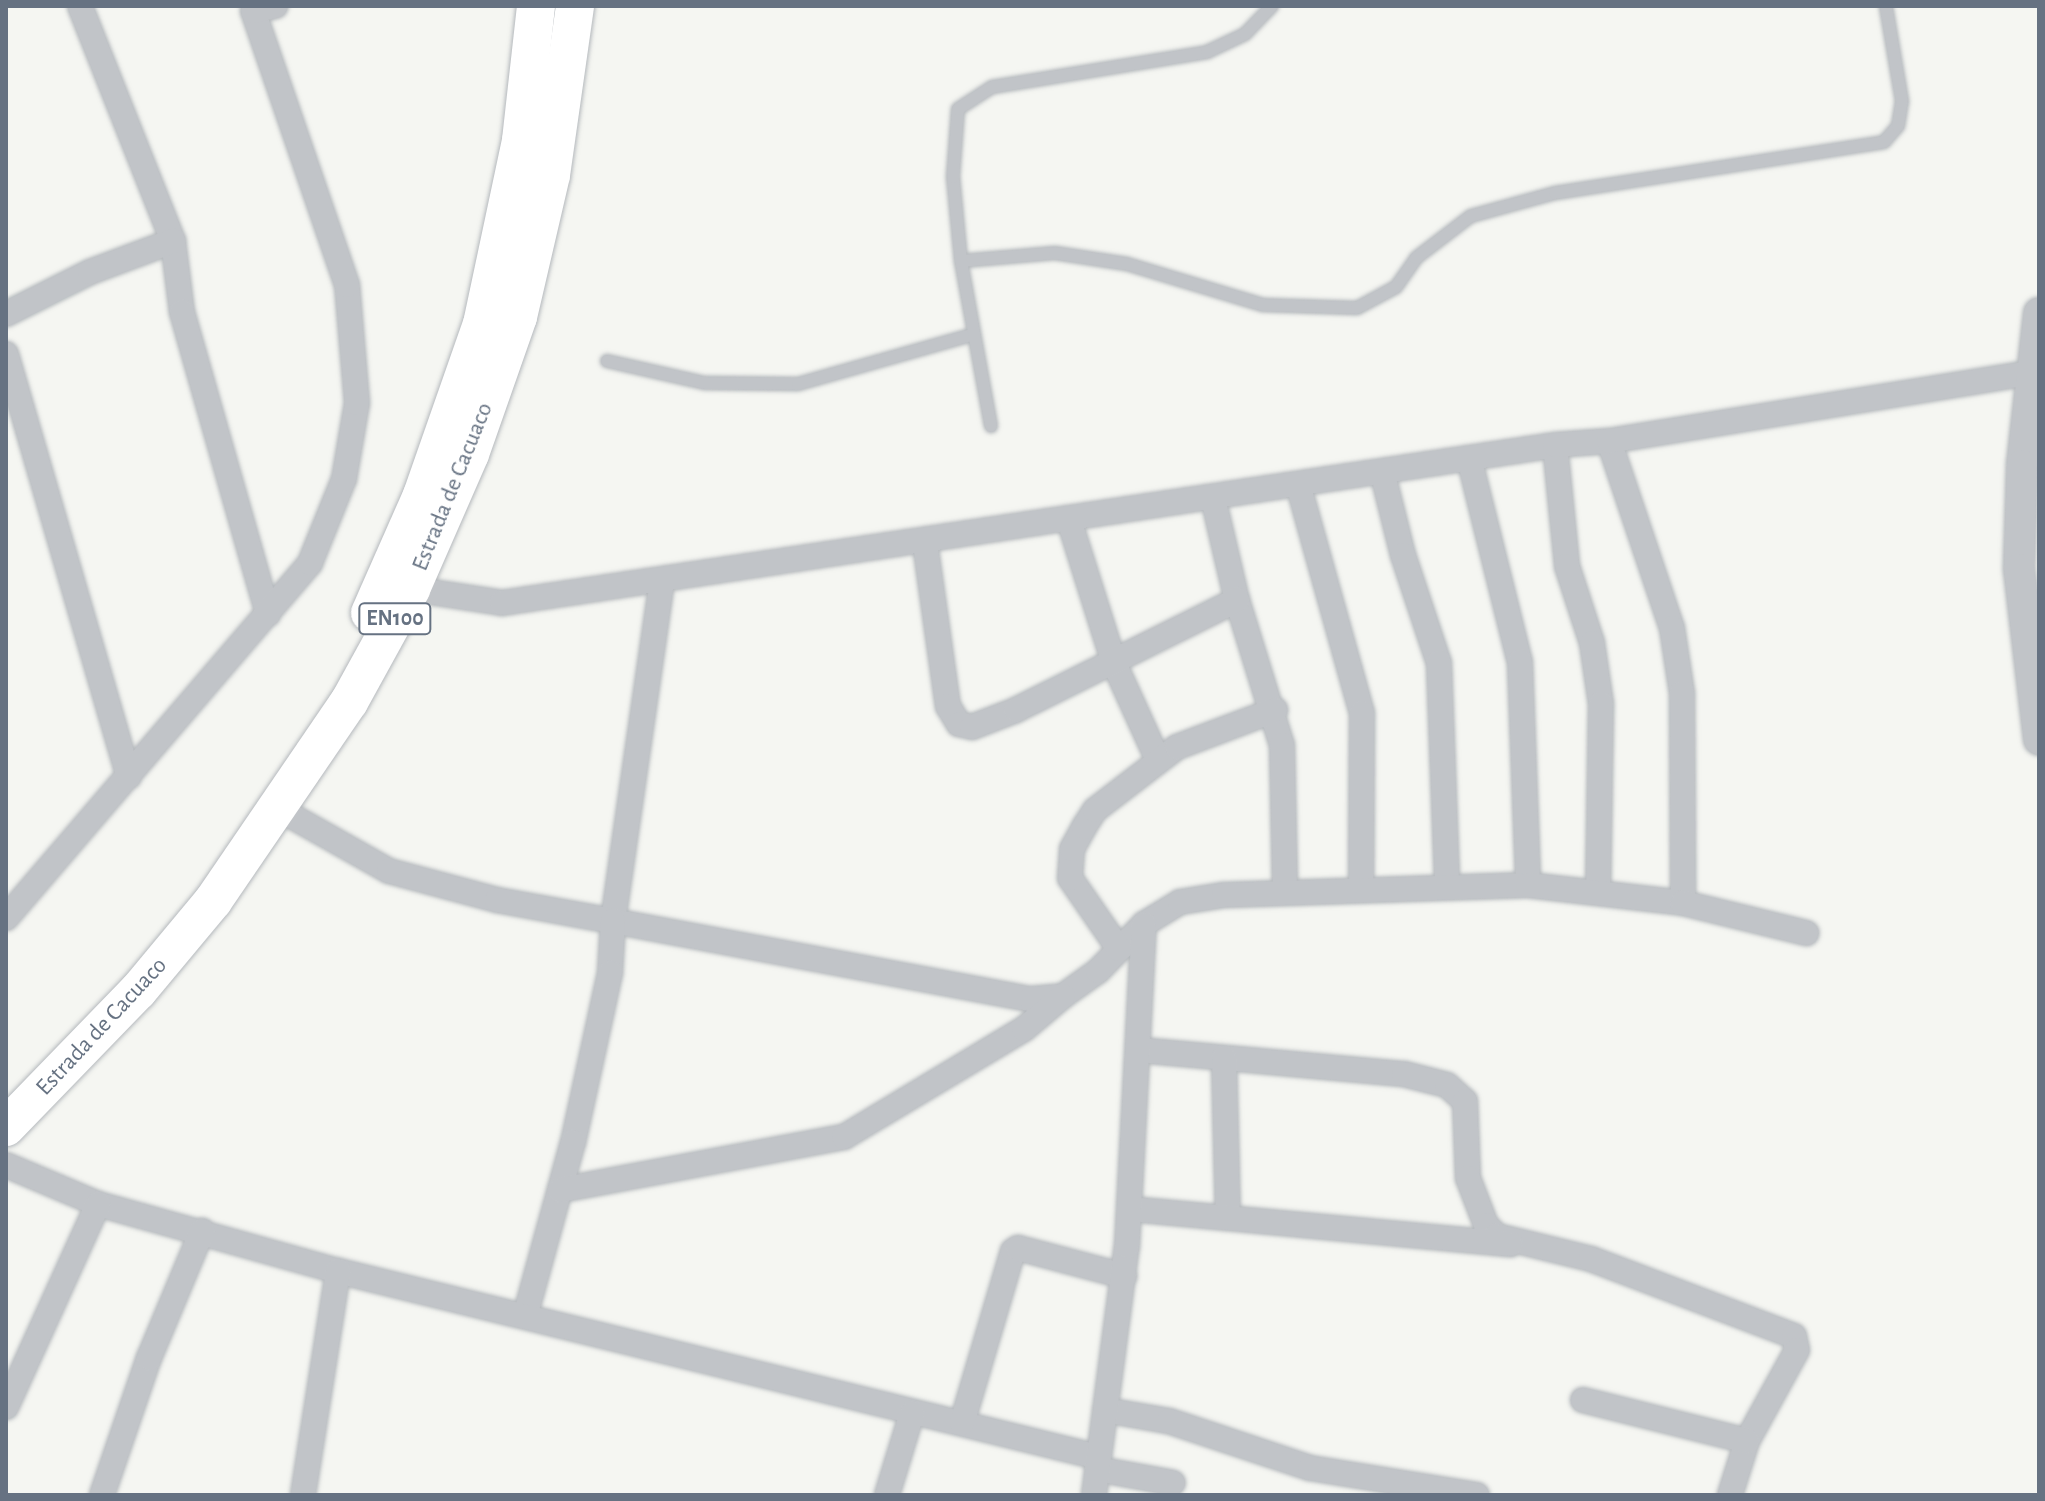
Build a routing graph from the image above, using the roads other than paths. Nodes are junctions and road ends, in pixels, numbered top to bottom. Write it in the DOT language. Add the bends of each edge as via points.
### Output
graph roads {
  1 [pos="80,6"];
  2 [pos="536,6"];
  3 [pos="575,6"];
  4 [pos="1272,6"];
  5 [pos="1886,6"];
  6 [pos="260,8"];
  7 [pos="173,241"];
  8 [pos="961,261"];
  9 [pos="2039,313"];
  10 [pos="6,314"];
  11 [pos="971,335"];
  12 [pos="6,354"];
  13 [pos="607,361"];
  14 [pos="2031,373"];
  15 [pos="991,426"];
  16 [pos="1609,441"];
  17 [pos="1555,445"];
  18 [pos="1469,458"];
  19 [pos="1382,471"];
  20 [pos="1298,484"];
  21 [pos="1213,498"];
  22 [pos="2020,503"];
  23 [pos="1069,520"];
  24 [pos="2039,535"];
  25 [pos="925,543"];
  26 [pos="662,581"];
  27 [pos="411,589"];
  28 [pos="1237,600"];
  29 [pos="2031,604"];
  30 [pos="268,614"];
  31 [pos="1114,663"];
  32 [pos="1275,710"];
  33 [pos="2039,740"];
  34 [pos="1158,760"];
  35 [pos="129,776"];
  36 [pos="279,809"];
  37 [pos="1447,885"];
  38 [pos="1528,885"];
  39 [pos="1361,889"];
  40 [pos="1598,891"];
  41 [pos="1285,892"];
  42 [pos="1683,903"];
  43 [pos="6,918"];
  44 [pos="613,921"];
  45 [pos="1144,924"];
  46 [pos="1806,933"];
  47 [pos="1119,949"];
  48 [pos="1063,996"];
  49 [pos="1139,1050"];
  50 [pos="1224,1058"];
  51 [pos="6,1099"];
  52 [pos="6,1127"];
  53 [pos="6,1165"];
  54 [pos="560,1190"];
  55 [pos="98,1204"];
  56 [pos="1130,1209"];
  57 [pos="1228,1218"];
  58 [pos="202,1231"];
  59 [pos="1512,1244"];
  60 [pos="338,1271"];
  61 [pos="1124,1276"];
  62 [pos="525,1316"];
  63 [pos="1583,1400"];
  64 [pos="6,1407"];
  65 [pos="1105,1410"];
  66 [pos="912,1413"];
  67 [pos="962,1423"];
  68 [pos="1747,1441"];
  69 [pos="1098,1463"];
  70 [pos="1173,1483"];
  71 [pos="102,1495"];
  72 [pos="303,1495"];
  73 [pos="887,1495"];
  74 [pos="1094,1495"];
  75 [pos="1477,1495"];
  76 [pos="1730,1495"];
  1 -- 7 [label="street"];
  2 -- 51 [label="main road, Estrada de Cacuaco / EN100" via="521,140 482,324 422,495 378,595 294,752 241,831 119,982"];
  3 -- 27 [label="main road, Estrada de Cacuaco / EN100" via="551,175 518,317 470,454"];
  4 -- 8 [label="lane" via="1245,34 1207,52 992,87 971,97 958,109 952,140"];
  5 -- 8 [label="lane" via="1902,101 1898,126 1884,142 1555,193 1471,216 1416,258 1396,287 1357,308 1263,305 1127,264 1055,253"];
  6 -- 30 [label="street" via="347,285 357,403 344,479 310,563"];
  7 -- 10 [label="street" via="90,272"];
  7 -- 30 [label="street" via="182,312"];
  8 -- 11 [label="lane"];
  9 -- 14 [label="street"];
  11 -- 13 [label="lane" via="798,384 705,383"];
  11 -- 15 [label="lane"];
  12 -- 35 [label="street"];
  14 -- 16 [label="street"];
  14 -- 22 [label="street"];
  16 -- 17 [label="street"];
  16 -- 42 [label="street" via="1672,628 1682,693"];
  17 -- 18 [label="street"];
  17 -- 40 [label="street" via="1567,566 1592,643 1601,704"];
  18 -- 19 [label="street"];
  18 -- 38 [label="street" via="1520,662"];
  19 -- 20 [label="street"];
  19 -- 37 [label="street" via="1439,663"];
  20 -- 21 [label="street"];
  20 -- 39 [label="street" via="1362,713"];
  21 -- 23 [label="street"];
  21 -- 28 [label="street"];
  22 -- 24 [label="street" via="2033,534"];
  22 -- 29 [label="street"];
  23 -- 25 [label="street"];
  23 -- 31 [label="street"];
  25 -- 26 [label="street"];
  25 -- 31 [label="street" via="948,706 959,724 972,727 1016,710"];
  26 -- 27 [label="street" via="502,603"];
  26 -- 44 [label="street"];
  27 -- 36 [label="main road, Estrada de Cacuaco / EN100" via="349,702"];
  28 -- 31 [label="street"];
  28 -- 32 [label="street"];
  29 -- 33 [label="street"];
  30 -- 35 [label="street"];
  31 -- 34 [label="street"];
  32 -- 34 [label="street" via="1218,727"];
  32 -- 41 [label="street" via="1285,772"];
  34 -- 47 [label="street" via="1095,810 1072,849 1068,867 1070,878"];
  35 -- 43 [label="street"];
  36 -- 44 [label="street" via="389,871 497,900"];
  36 -- 52 [label="main road, Estrada de Cacuaco / EN100" via="138,991"];
  37 -- 38 [label="street"];
  37 -- 39 [label="street"];
  38 -- 40 [label="street"];
  39 -- 41 [label="street"];
  40 -- 42 [label="street"];
  41 -- 45 [label="street" via="1180,902"];
  42 -- 46 [label="street"];
  44 -- 48 [label="street" via="1031,999"];
  44 -- 54 [label="street" via="610,973"];
  45 -- 47 [label="street"];
  45 -- 49 [label="street"];
  47 -- 48 [label="street"];
  48 -- 54 [label="street" via="1024,1029 844,1137"];
  49 -- 50 [label="street"];
  49 -- 56 [label="street"];
  50 -- 57 [label="street"];
  50 -- 59 [label="street" via="1404,1074 1447,1085 1465,1101 1468,1178 1486,1225"];
  53 -- 55 [label="street"];
  54 -- 62 [label="street"];
  55 -- 58 [label="street"];
  55 -- 64 [label="street"];
  56 -- 57 [label="street"];
  56 -- 61 [label="street"];
  57 -- 59 [label="street"];
  58 -- 60 [label="street"];
  58 -- 71 [label="street" via="158,1335"];
  59 -- 68 [label="street" via="1591,1259 1794,1336 1797,1350"];
  60 -- 62 [label="street"];
  60 -- 72 [label="street"];
  61 -- 65 [label="street"];
  61 -- 67 [label="street" via="1018,1248 1013,1251"];
  62 -- 66 [label="street"];
  63 -- 68 [label="street"];
  65 -- 69 [label="street"];
  65 -- 75 [label="street" via="1169,1421 1310,1468"];
  66 -- 67 [label="street"];
  66 -- 73 [label="street"];
  67 -- 69 [label="street"];
  68 -- 76 [label="street"];
  69 -- 70 [label="street"];
  69 -- 74 [label="street"];
}
